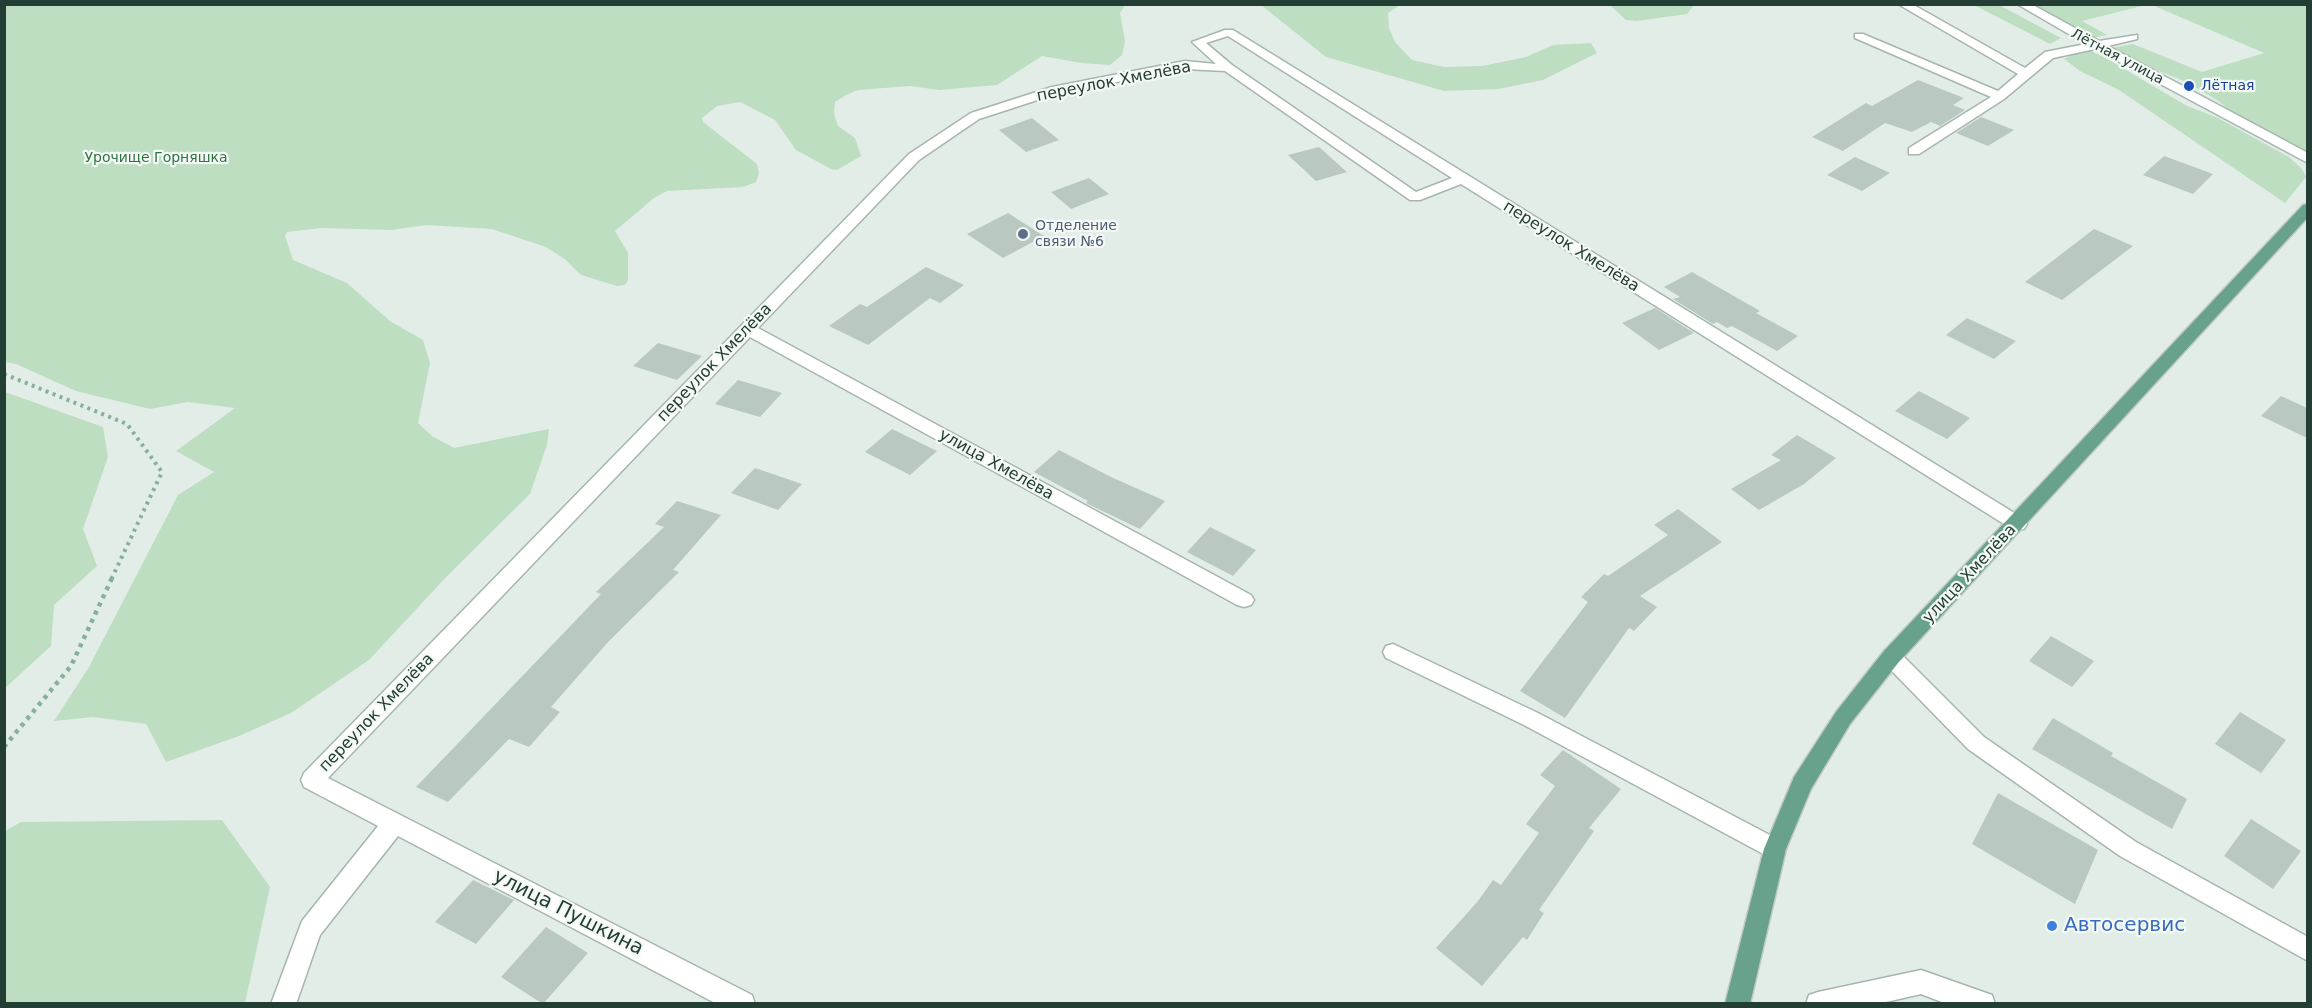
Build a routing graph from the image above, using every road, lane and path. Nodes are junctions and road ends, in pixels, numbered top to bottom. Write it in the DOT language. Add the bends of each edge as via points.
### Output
graph roads {
  1 [pos="1903,4"];
  2 [pos="2022,4"];
  3 [pos="1859,36"];
  4 [pos="2133,37"];
  5 [pos="2094,45"];
  6 [pos="1228,68"];
  7 [pos="2026,74"];
  8 [pos="2000,96"];
  9 [pos="1914,151"];
  10 [pos="2307,159"];
  11 [pos="1462,179"];
  12 [pos="2307,208"];
  13 [pos="748,329"];
  14 [pos="4,374"];
  15 [pos="2018,524"];
  16 [pos="1244,600"];
  17 [pos="1393,652"];
  18 [pos="1891,657"];
  19 [pos="4,747"];
  20 [pos="312,780"];
  21 [pos="394,823"];
  22 [pos="1775,849"];
  23 [pos="2307,950"];
  24 [pos="1882,997"];
  25 [pos="283,1004"];
  26 [pos="743,1004"];
  27 [pos="1737,1004"];
  28 [pos="1818,1004"];
  29 [pos="1983,1004"];
  1 -- 7 [label="street"];
  2 -- 5 [label="street, Лётная улица"];
  3 -- 8 [label="street"];
  4 -- 5 [label="street"];
  5 -- 7 [label="street" via="2049,55"];
  5 -- 10 [label="street, Лётная улица"];
  6 -- 11 [label="street, переулок Хмелёва" via="1415,198"];
  6 -- 11 [label="street" via="1198,42 1229,32"];
  6 -- 13 [label="street, переулок Хмелёва" via="1185,64 1056,90 975,116 914,158"];
  7 -- 8 [label="street"];
  8 -- 9 [label="street"];
  11 -- 15 [label="street, переулок Хмелёва"];
  12 -- 15 [label="main road, улица Хмелёва"];
  13 -- 16 [label="street, улица Хмелёва"];
  13 -- 20 [label="street, переулок Хмелёва"];
  14 -- 19 [label="path" via="127,424 162,472 71,666"];
  15 -- 18 [label="main road, улица Хмелёва"];
  17 -- 22 [label="street" via="1531,719"];
  18 -- 22 [label="main road, улица Хмелёва" via="1843,718 1802,784"];
  18 -- 23 [label="street" via="1976,743 2128,849"];
  20 -- 21 [label="street, улица Пушкина"];
  21 -- 25 [label="street" via="310,929"];
  21 -- 26 [label="street, улица Пушкина"];
  22 -- 27 [label="main road, улица Хмелёва"];
  24 -- 28 [label="street"];
  24 -- 29 [label="street" via="1921,982"];
}
